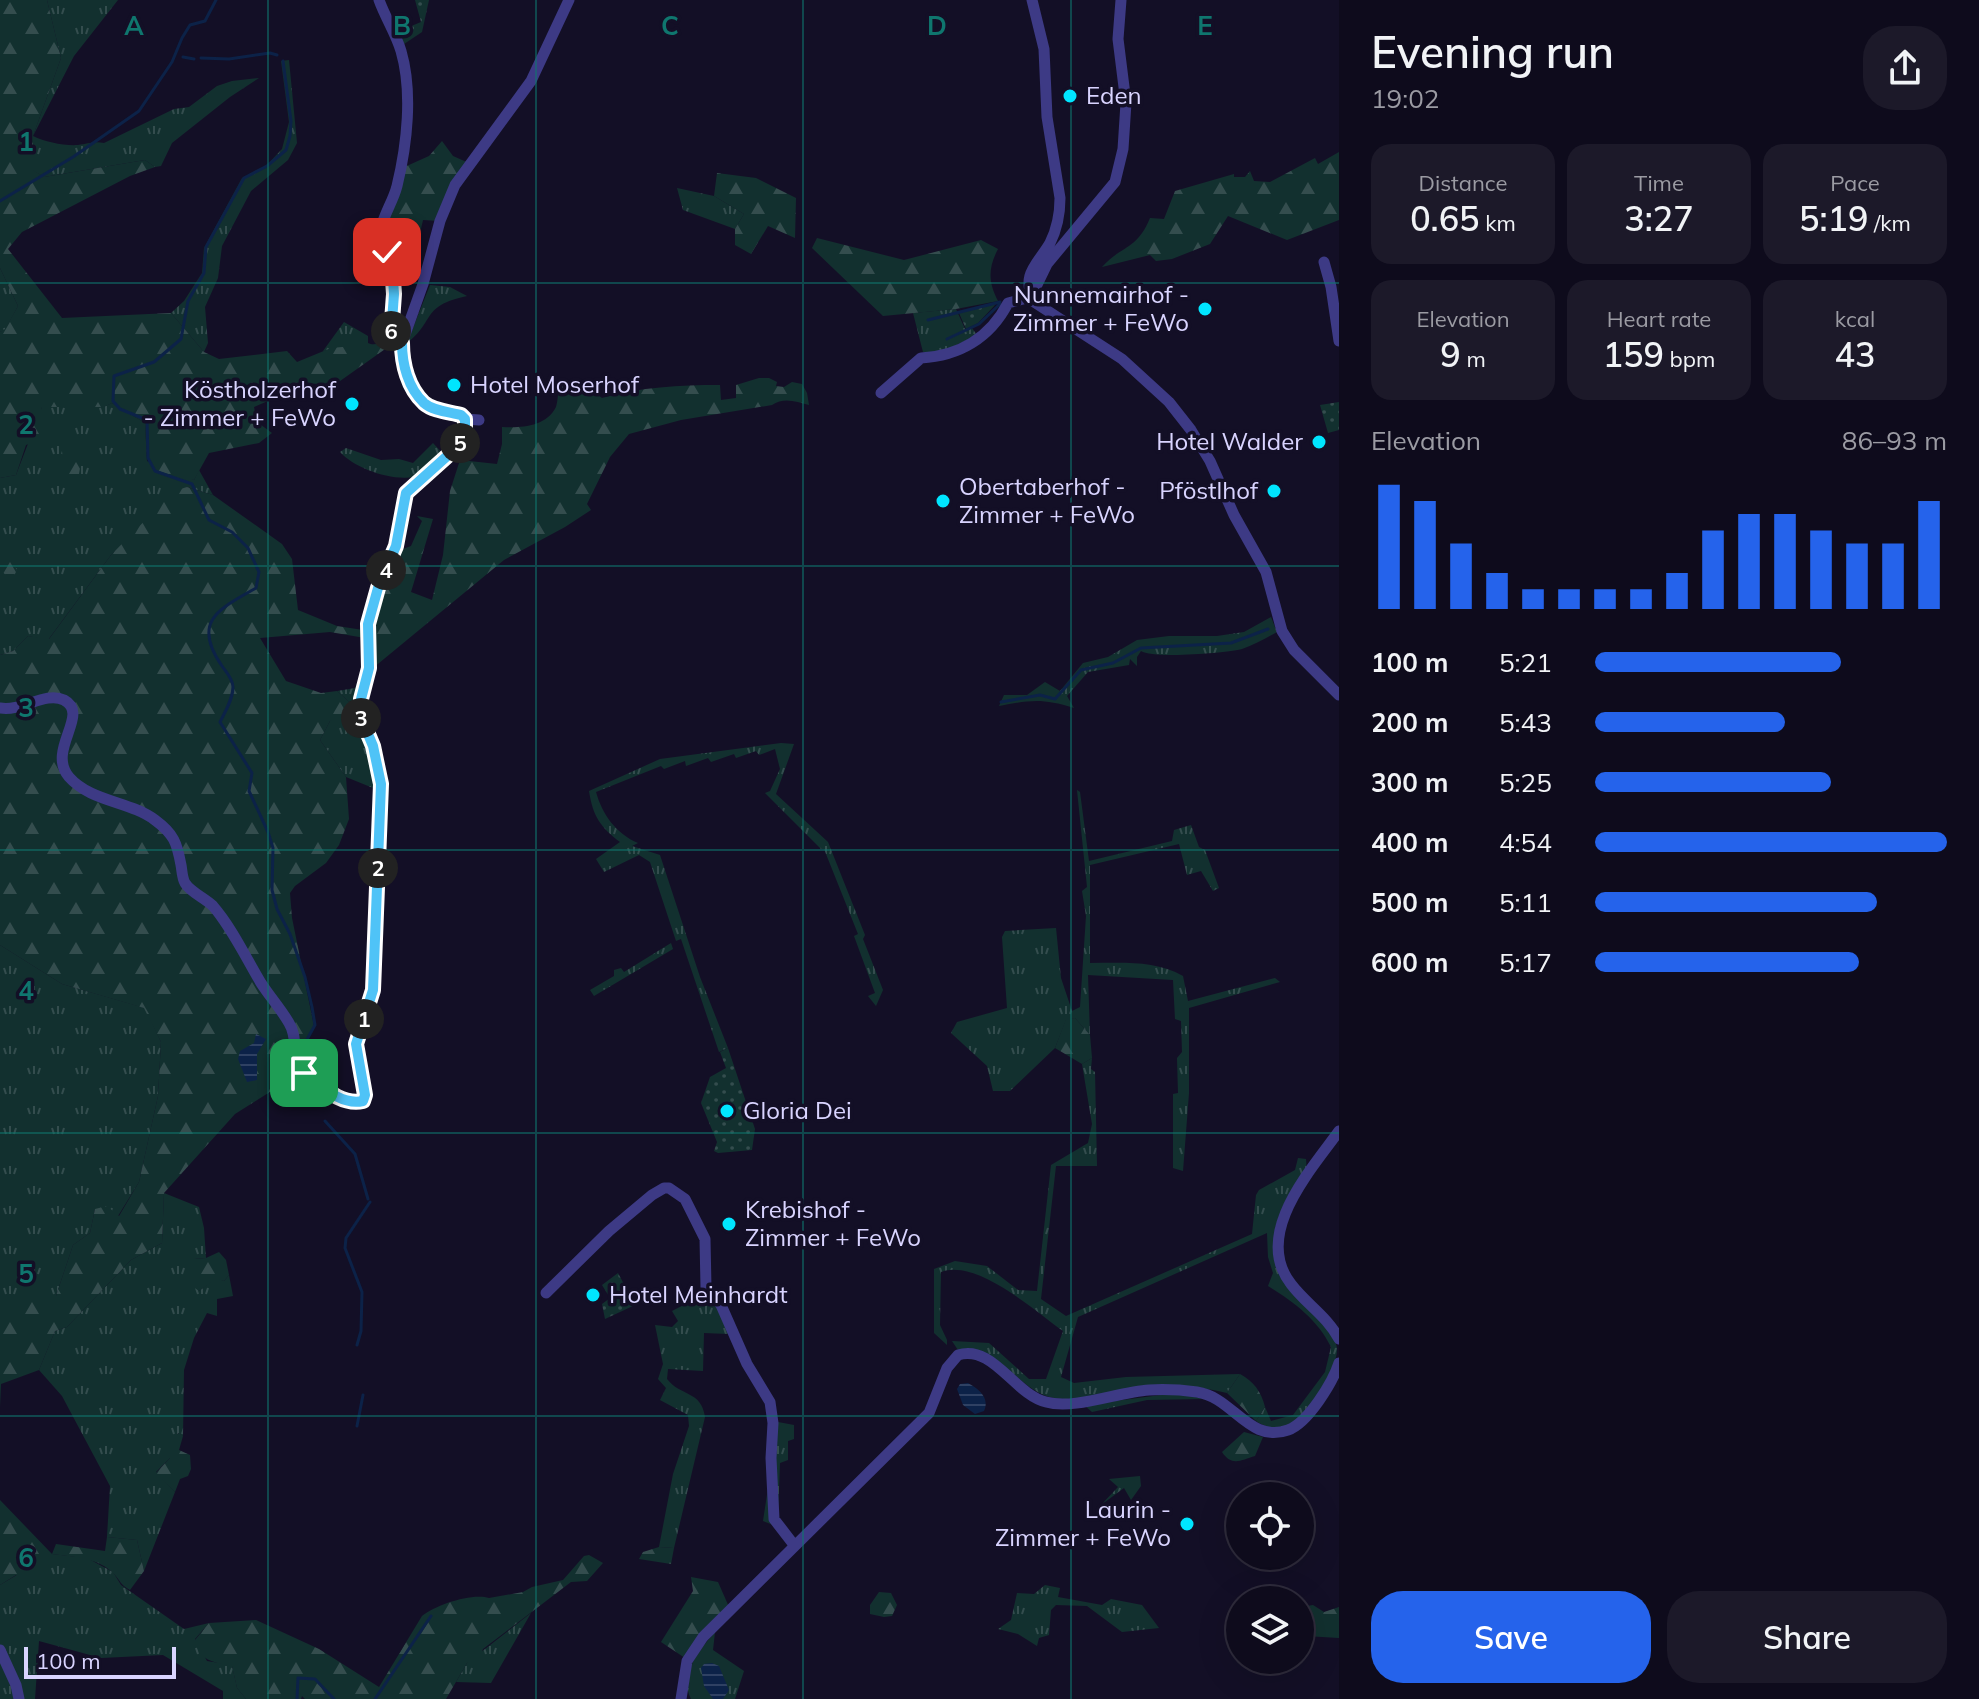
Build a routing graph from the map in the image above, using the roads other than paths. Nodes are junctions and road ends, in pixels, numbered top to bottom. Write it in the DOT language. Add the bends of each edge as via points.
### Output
graph roads {
  1 [pos="379,0"];
  2 [pos="569,0"];
  3 [pos="1032,0"];
  4 [pos="1121,0"];
  5 [pos="1324,262"];
  6 [pos="1031,297"];
  7 [pos="1339,341"];
  8 [pos="402,343"];
  9 [pos="881,393"];
  10 [pos="465,419"];
  11 [pos="479,420"];
  12 [pos="1339,695"];
  13 [pos="0,708"];
  14 [pos="1339,1131"];
  15 [pos="546,1293"];
  16 [pos="1339,1339"];
  17 [pos="1339,1363"];
  18 [pos="794,1545"];
  19 [pos="0,1650"];
  20 [pos="19,1699"];
  21 [pos="681,1699"];
  1 -- 8 [label="street" via="399,46 405,77 402,160 380,232 392,265 391,335"];
  2 -- 8 [label="street" via="531,81 455,185"];
  3 -- 6 [label="street" via="1044,49 1060,211 1050,242 1031,267"];
  4 -- 6 [label="street" via="1118,39 1126,103 1115,182 1047,264"];
  5 -- 7 [label="street"];
  6 -- 9 [label="street" via="1008,303 994,325 961,349 921,358"];
  6 -- 12 [label="street" via="1122,359 1191,430 1266,572 1282,631"];
  8 -- 10 [label="street" via="411,385 425,404"];
  10 -- 11 [label="street"];
  10 -- 13 [label="street" via="455,449 406,493 396,546 368,624 369,668 360,715 381,784 373,990 356,1044 363,1101 342,1100 304,1073 291,1025 212,906 185,883 175,837 153,818 81,788 65,772 61,757 73,714 66,701"];
  14 -- 16 [label="street" via="1289,1203 1279,1258 1291,1284"];
  15 -- 18 [label="street" via="623,1217 664,1188 673,1189 688,1204 705,1239 706,1287 721,1305 770,1402 774,1519"];
  17 -- 18 [label="street" via="1307,1415 1298,1425 1277,1432 1245,1423 1220,1399 1183,1390 1044,1402 980,1355 958,1355 947,1368 929,1413"];
  18 -- 21 [label="street" via="695,1647 687,1661"];
  19 -- 20 [label="street"];
}
